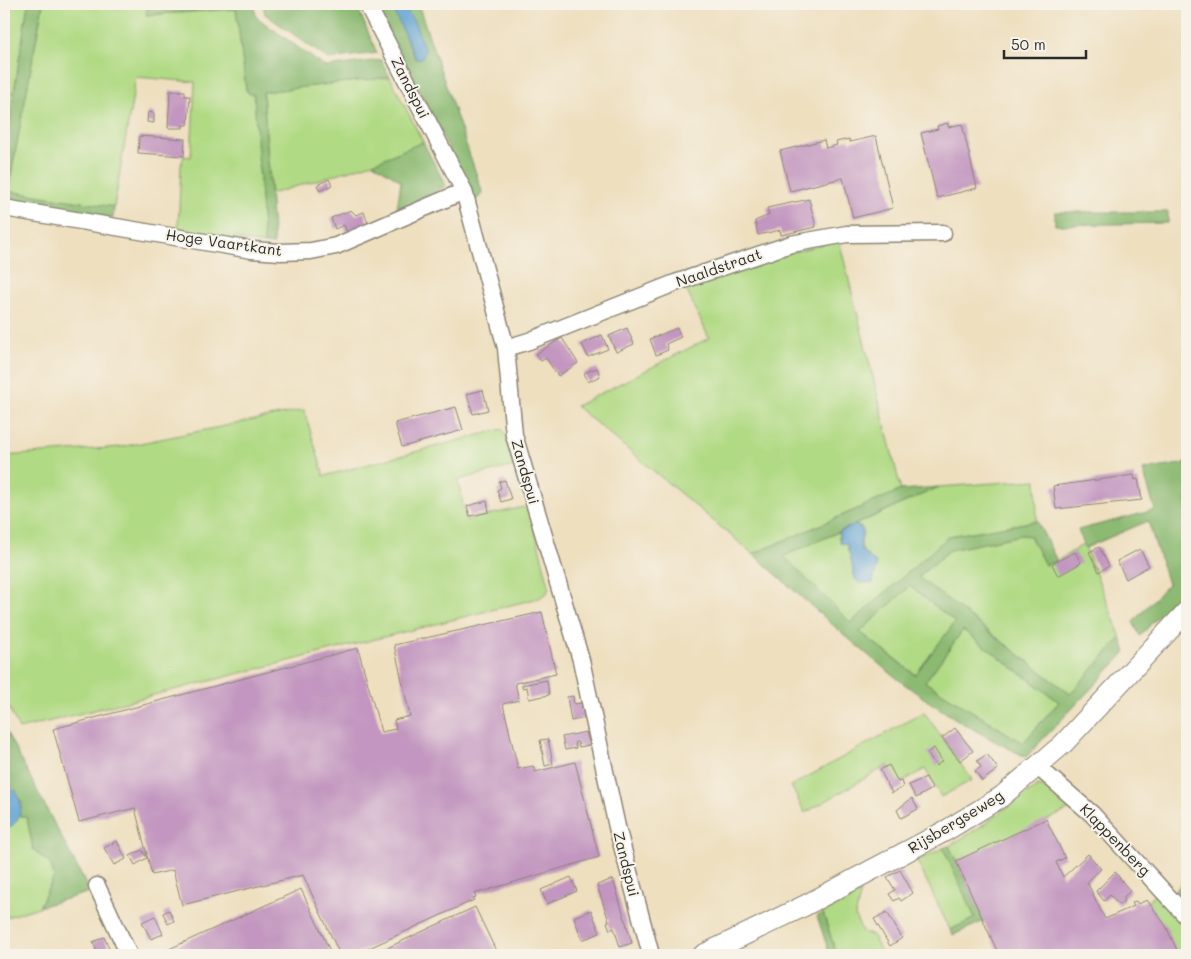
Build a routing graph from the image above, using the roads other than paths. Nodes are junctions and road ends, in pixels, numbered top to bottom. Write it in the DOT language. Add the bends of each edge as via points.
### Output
graph roads {
  1 [pos="368,4"];
  2 [pos="464,191"];
  3 [pos="4,208"];
  4 [pos="943,233"];
  5 [pos="506,348"];
  6 [pos="1187,610"];
  7 [pos="1038,767"];
  8 [pos="97,886"];
  9 [pos="1187,917"];
  10 [pos="129,955"];
  11 [pos="650,955"];
  12 [pos="703,955"];
  1 -- 2 [label="street, Zandspui"];
  2 -- 3 [label="street, Hoge Vaartkant" via="336,246 311,251 252,250"];
  2 -- 5 [label="street, Zandspui"];
  4 -- 5 [label="street, Naaldstraat" via="848,234 791,244 675,283"];
  5 -- 11 [label="street, Zandspui" via="514,435 581,660 617,827"];
  6 -- 7 [label="main road, Rijsbergseweg" via="1087,720"];
  7 -- 9 [label="street, Klappenberg" via="1092,814"];
  7 -- 12 [label="main road, Rijsbergseweg" via="1001,797 947,830"];
  8 -- 10 [label="street"];
}
